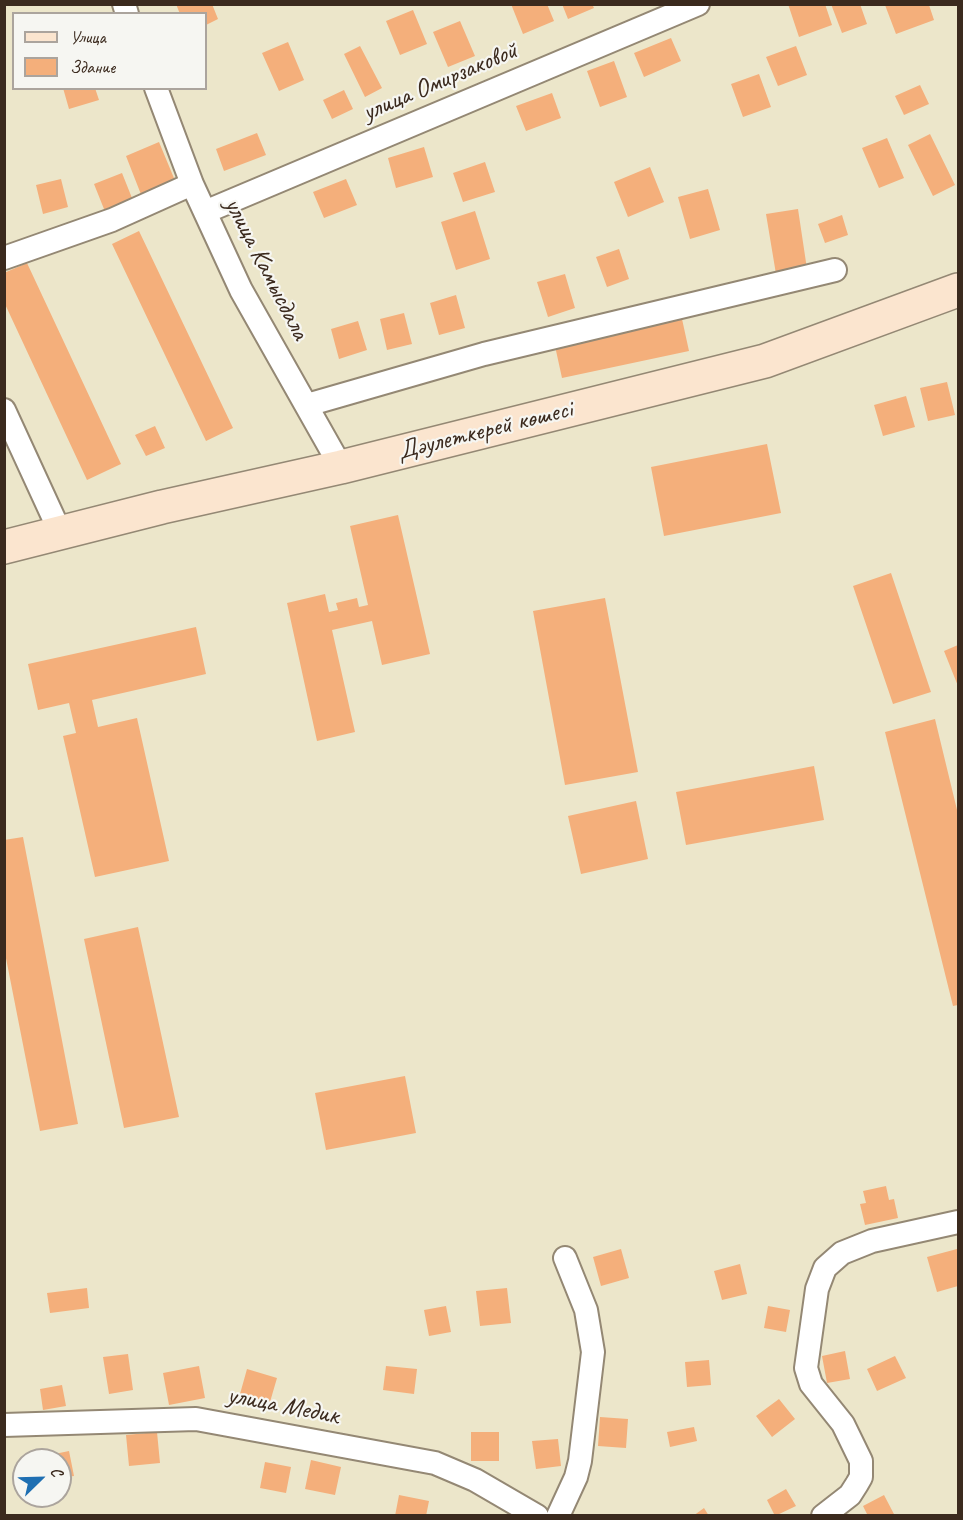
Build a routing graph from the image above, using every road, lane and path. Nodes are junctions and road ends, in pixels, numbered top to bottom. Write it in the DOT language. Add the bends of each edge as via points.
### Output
graph roads {
  1 [pos="698,4"];
  2 [pos="157,90"];
  3 [pos="192,184"];
  4 [pos="205,212"];
  5 [pos="4,258"];
  6 [pos="835,270"];
  7 [pos="958,290"];
  8 [pos="308,405"];
  9 [pos="4,410"];
  10 [pos="341,467"];
  11 [pos="61,534"];
  12 [pos="4,547"];
  13 [pos="958,1222"];
  14 [pos="565,1258"];
  15 [pos="4,1425"];
  16 [pos="836,1512"];
  17 [pos="537,1515"];
  18 [pos="558,1515"];
  1 -- 4 [label="street, улица Омирзаковой"];
  2 -- 3 [label="street, улица Камысдала"];
  3 -- 4 [label="street, улица Камысдала"];
  3 -- 5 [label="street" via="112,220"];
  4 -- 8 [label="street, улица Камысдала" via="242,290"];
  6 -- 8 [label="street" via="484,354"];
  7 -- 10 [label="main road, Дәулеткерей көшесі" via="765,361"];
  8 -- 10 [label="street, улица Камысдала"];
  9 -- 11 [label="street"];
  10 -- 11 [label="main road, Дәулеткерей көшесі"];
  11 -- 12 [label="main road, Дәулеткерей көшесі"];
  13 -- 16 [label="street" via="872,1241 842,1253 825,1268 817,1289 806,1368 811,1384 843,1424 861,1461 861,1476"];
  14 -- 18 [label="street" via="586,1310 593,1352 580,1461"];
  15 -- 17 [label="street, улица Медик" via="196,1419 435,1463 505,1495"];
}
